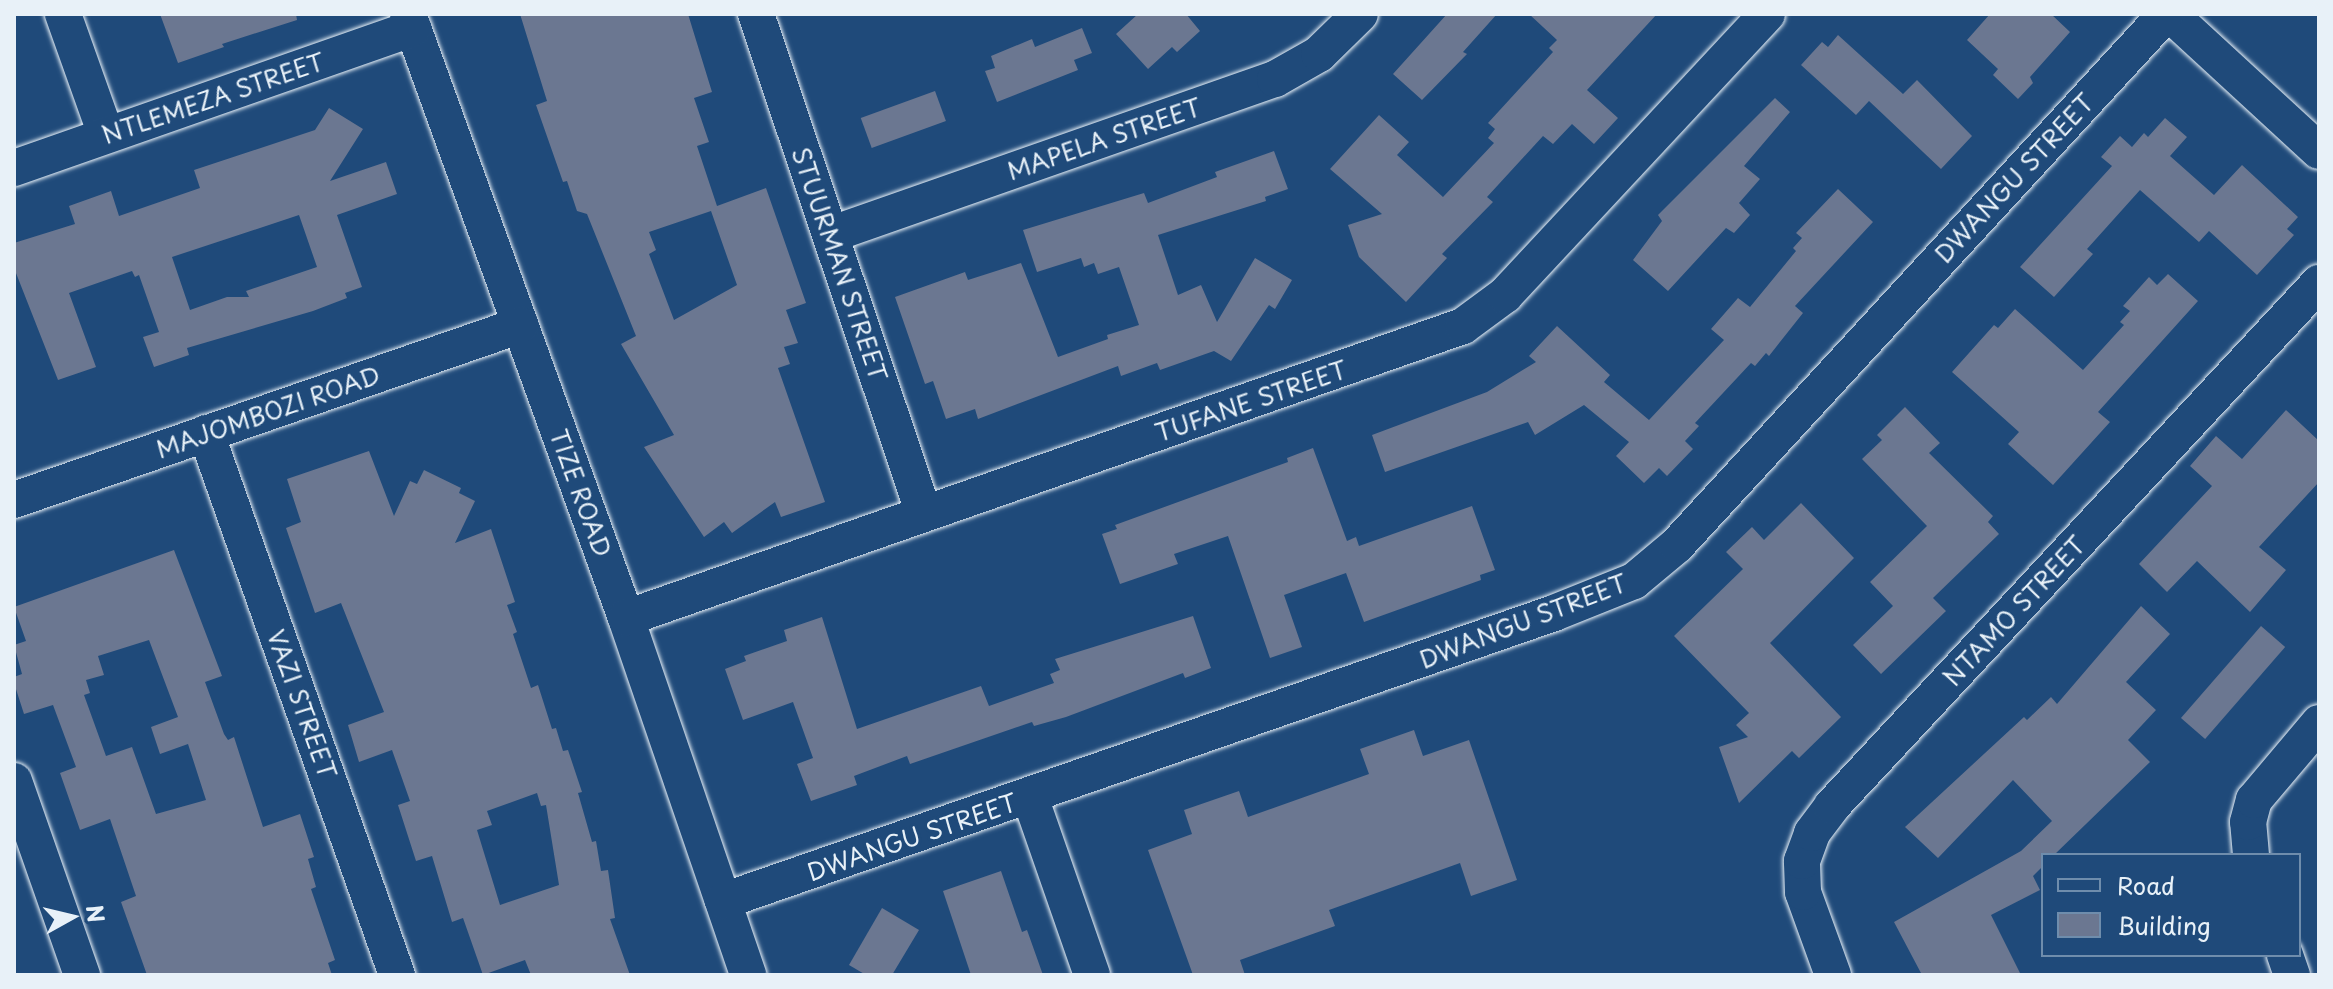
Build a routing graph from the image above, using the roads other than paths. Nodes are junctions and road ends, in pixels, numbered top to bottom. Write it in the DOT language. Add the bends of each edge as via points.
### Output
graph roads {
  1 [pos="63,14"];
  2 [pos="756,14"];
  3 [pos="1360,14"];
  4 [pos="1767,14"];
  5 [pos="2168,14"];
  6 [pos="411,21"];
  7 [pos="106,135"];
  8 [pos="2319,151"];
  9 [pos="14,168"];
  10 [pos="832,234"];
  11 [pos="2319,283"];
  12 [pos="521,325"];
  13 [pos="206,433"];
  14 [pos="14,500"];
  15 [pos="924,514"];
  16 [pos="626,618"];
  17 [pos="2319,723"];
  18 [pos="14,781"];
  19 [pos="1030,797"];
  20 [pos="2251,853"];
  21 [pos="723,901"];
  22 [pos="82,975"];
  23 [pos="397,975"];
  24 [pos="748,975"];
  25 [pos="1092,975"];
  26 [pos="1833,975"];
  1 -- 7 [label="street"];
  2 -- 10 [label="street, STUURMAN STREET"];
  3 -- 10 [label="street, MAPELA STREET" via="1319,54 1275,79"];
  4 -- 15 [label="street, TUFANE STREET" via="1505,295 1463,326"];
  5 -- 8 [label="street"];
  5 -- 19 [label="street, DWANGU STREET" via="1677,545 1634,581"];
  6 -- 7 [label="street, NTLEMEZA STREET"];
  6 -- 12 [label="street, TIZE ROAD"];
  7 -- 9 [label="street, NTLEMEZA STREET"];
  10 -- 15 [label="street, STUURMAN STREET"];
  11 -- 26 [label="street, NTAMO STREET" via="1812,833 1802,861 1803,892"];
  12 -- 13 [label="street, MAJOMBOZI ROAD"];
  12 -- 16 [label="street, TIZE ROAD"];
  13 -- 14 [label="street, MAJOMBOZI ROAD"];
  13 -- 23 [label="street, VAZI STREET"];
  15 -- 16 [label="street, TUFANE STREET"];
  16 -- 21 [label="street, TIZE ROAD"];
  17 -- 20 [label="street" via="2254,800 2248,822"];
  18 -- 22 [label="street"];
  19 -- 21 [label="street, DWANGU STREET"];
  19 -- 25 [label="street"];
  21 -- 24 [label="street, TIZE ROAD"];
}
